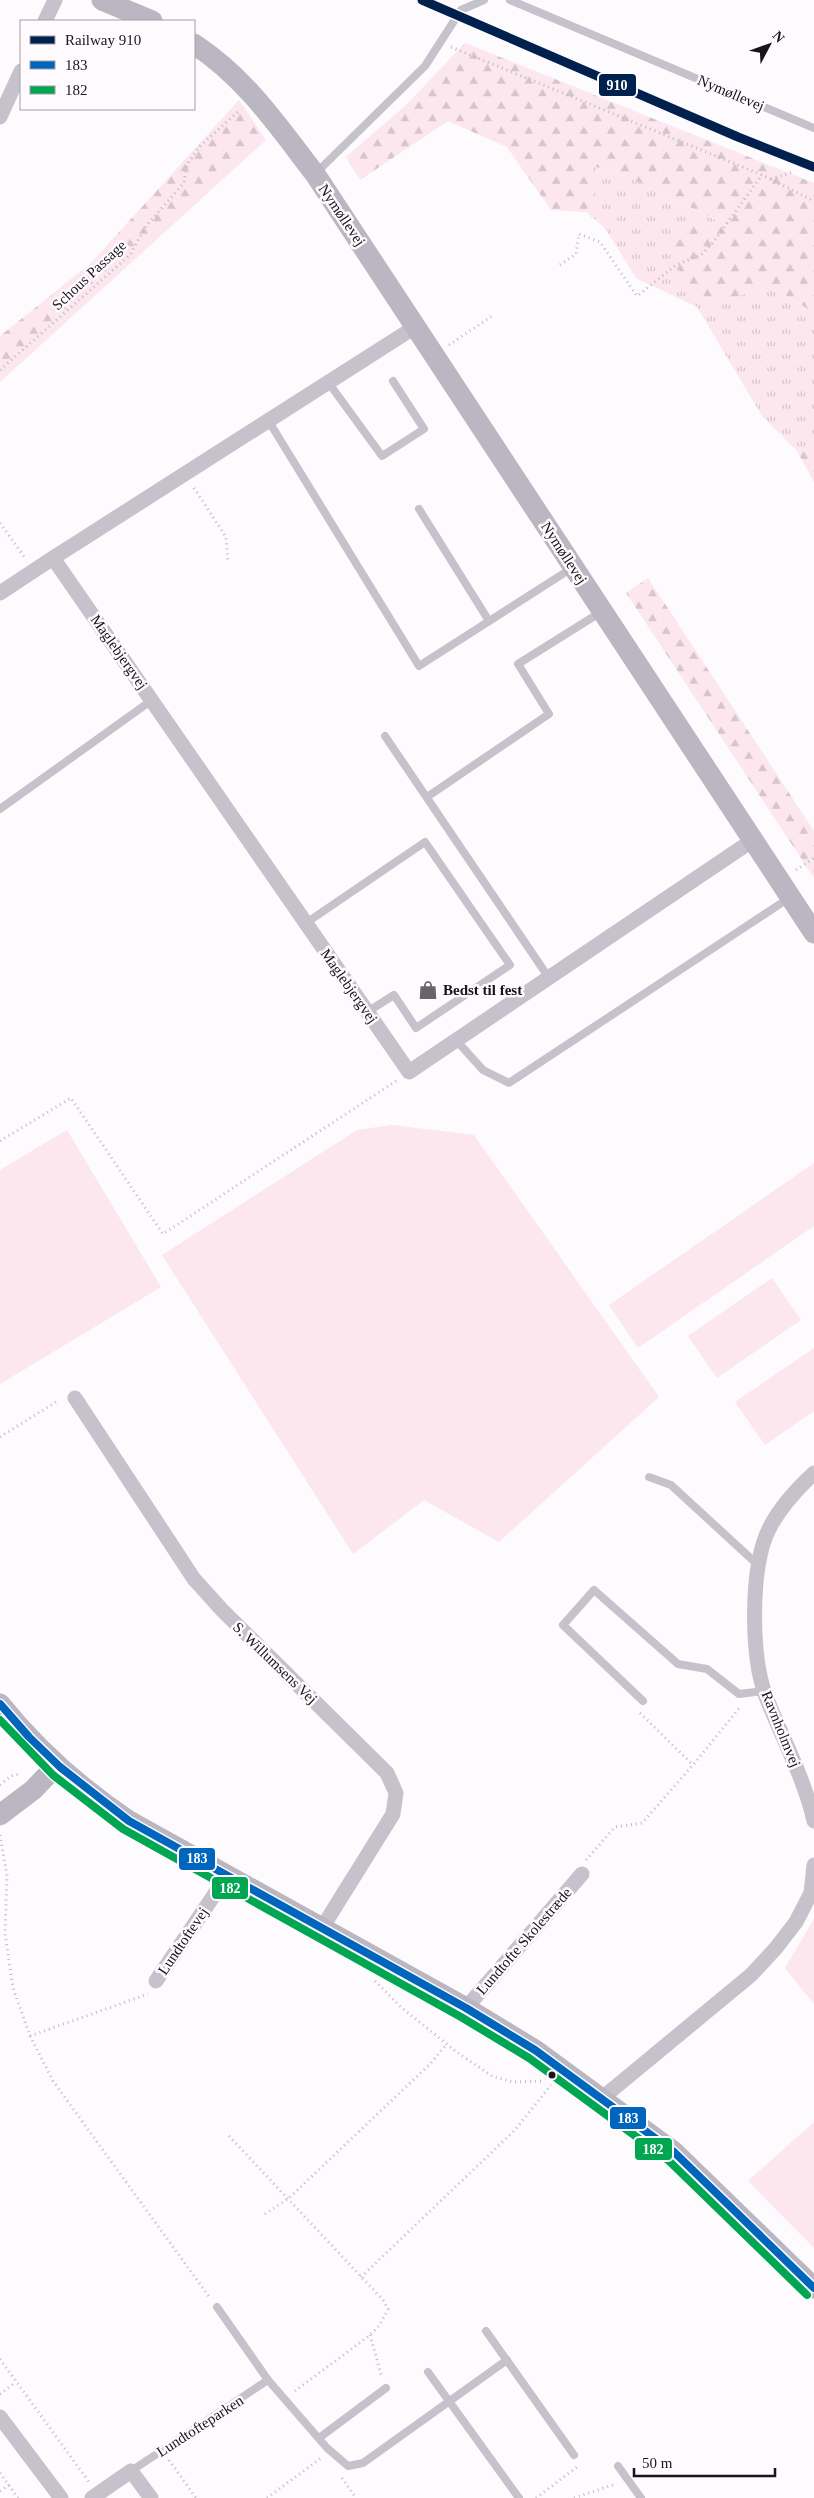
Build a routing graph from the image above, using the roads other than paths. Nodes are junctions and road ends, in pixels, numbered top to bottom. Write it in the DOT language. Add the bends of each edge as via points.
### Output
graph roads {
  1 [pos="55,0"];
  2 [pos="102,0"];
  3 [pos="484,0"];
  4 [pos="510,0"];
  5 [pos="45,20"];
  6 [pos="150,20"];
  7 [pos="195,45"];
  8 [pos="20,73"];
  9 [pos="0,117"];
  10 [pos="814,128"];
  11 [pos="315,174"];
  12 [pos="415,327"];
  13 [pos="393,381"];
  14 [pos="328,382"];
  15 [pos="268,420"];
  16 [pos="418,509"];
  17 [pos="53,558"];
  18 [pos="574,567"];
  19 [pos="0,593"];
  20 [pos="602,611"];
  21 [pos="489,621"];
  22 [pos="152,700"];
  23 [pos="384,736"];
  24 [pos="427,797"];
  25 [pos="0,809"];
  26 [pos="753,840"];
  27 [pos="791,898"];
  28 [pos="306,923"];
  29 [pos="814,933"];
  30 [pos="549,978"];
  31 [pos="367,1012"];
  32 [pos="456,1040"];
  33 [pos="75,1398"];
  34 [pos="814,1473"];
  35 [pos="649,1477"];
  36 [pos="758,1565"];
  37 [pos="764,1691"];
  38 [pos="643,1701"];
  39 [pos="0,1704"];
  40 [pos="56,1766"];
  41 [pos="0,1815"];
  42 [pos="814,1821"];
  43 [pos="814,1865"];
  44 [pos="582,1874"];
  45 [pos="227,1876"];
  46 [pos="812,1893"];
  47 [pos="322,1928"];
  48 [pos="156,1981"];
  49 [pos="466,2008"];
  50 [pos="601,2099"];
  51 [pos="814,2288"];
  52 [pos="217,2307"];
  53 [pos="486,2331"];
  54 [pos="507,2360"];
  55 [pos="428,2372"];
  56 [pos="268,2380"];
  57 [pos="386,2388"];
  58 [pos="449,2401"];
  59 [pos="0,2416"];
  60 [pos="319,2438"];
  61 [pos="574,2455"];
  62 [pos="618,2466"];
  63 [pos="131,2471"];
  64 [pos="95,2496"];
  65 [pos="61,2498"];
  66 [pos="151,2498"];
  67 [pos="519,2498"];
  68 [pos="641,2498"];
  1 -- 5 [label="street"];
  2 -- 6 [label="street"];
  3 -- 11 [label="lane, Nymøllevej" via="461,10 425,66"];
  4 -- 10 [label="lane, Nymøllevej"];
  7 -- 11 [label="street, Nymøllevej" via="255,96"];
  8 -- 9 [label="street"];
  11 -- 12 [label="street, Nymøllevej"];
  12 -- 14 [label="street"];
  12 -- 18 [label="street, Nymøllevej"];
  13 -- 14 [label="lane" via="424,429 382,456"];
  14 -- 15 [label="street"];
  15 -- 17 [label="street"];
  15 -- 21 [label="lane" via="418,666"];
  16 -- 21 [label="lane"];
  17 -- 19 [label="street"];
  17 -- 22 [label="street, Maglebjergvej"];
  18 -- 20 [label="street, Nymøllevej"];
  18 -- 21 [label="lane"];
  20 -- 24 [label="lane" via="518,664 549,714"];
  20 -- 26 [label="street, Nymøllevej"];
  22 -- 25 [label="lane"];
  22 -- 28 [label="street, Maglebjergvej"];
  23 -- 24 [label="lane"];
  24 -- 30 [label="lane"];
  26 -- 27 [label="street, Nymøllevej"];
  26 -- 30 [label="street"];
  27 -- 29 [label="street, Nymøllevej"];
  27 -- 32 [label="lane" via="509,1083 483,1070"];
  28 -- 31 [label="street, Maglebjergvej"];
  28 -- 31 [label="lane" via="425,842 510,965 416,1028 394,995"];
  30 -- 32 [label="street"];
  31 -- 32 [label="street, Maglebjergvej" via="409,1072"];
  33 -- 47 [label="street, S. Willumsens Vej" via="194,1579 387,1773 396,1793 393,1814"];
  34 -- 36 [label="street, Ravnholmvej" via="789,1498 768,1530"];
  35 -- 36 [label="lane" via="671,1485"];
  36 -- 37 [label="street, Ravnholmvej" via="756,1643"];
  37 -- 38 [label="lane" via="739,1694 707,1669 678,1664 594,1590 563,1625"];
  37 -- 42 [label="street, Ravnholmvej" via="810,1801"];
  39 -- 40 [label="street"];
  40 -- 41 [label="street" via="33,1790"];
  40 -- 45 [label="street" via="129,1821"];
  43 -- 46 [label="street"];
  44 -- 49 [label="street, Lundtofte Skolestræde"];
  45 -- 47 [label="street"];
  45 -- 48 [label="street, Lundtoftevej"];
  46 -- 50 [label="street" via="796,1922 750,1975"];
  47 -- 49 [label="street"];
  49 -- 50 [label="street" via="534,2050"];
  50 -- 51 [label="street" via="674,2152"];
  52 -- 56 [label="lane"];
  53 -- 54 [label="lane"];
  54 -- 58 [label="lane"];
  54 -- 61 [label="lane"];
  55 -- 58 [label="lane"];
  56 -- 60 [label="lane"];
  56 -- 63 [label="lane, Lundtofteparken"];
  57 -- 60 [label="lane"];
  58 -- 60 [label="lane" via="356,2466 340,2461"];
  58 -- 67 [label="lane"];
  59 -- 65 [label="street"];
  62 -- 68 [label="lane"];
  63 -- 64 [label="street, Lundtofteparken"];
  63 -- 66 [label="street"];
}
